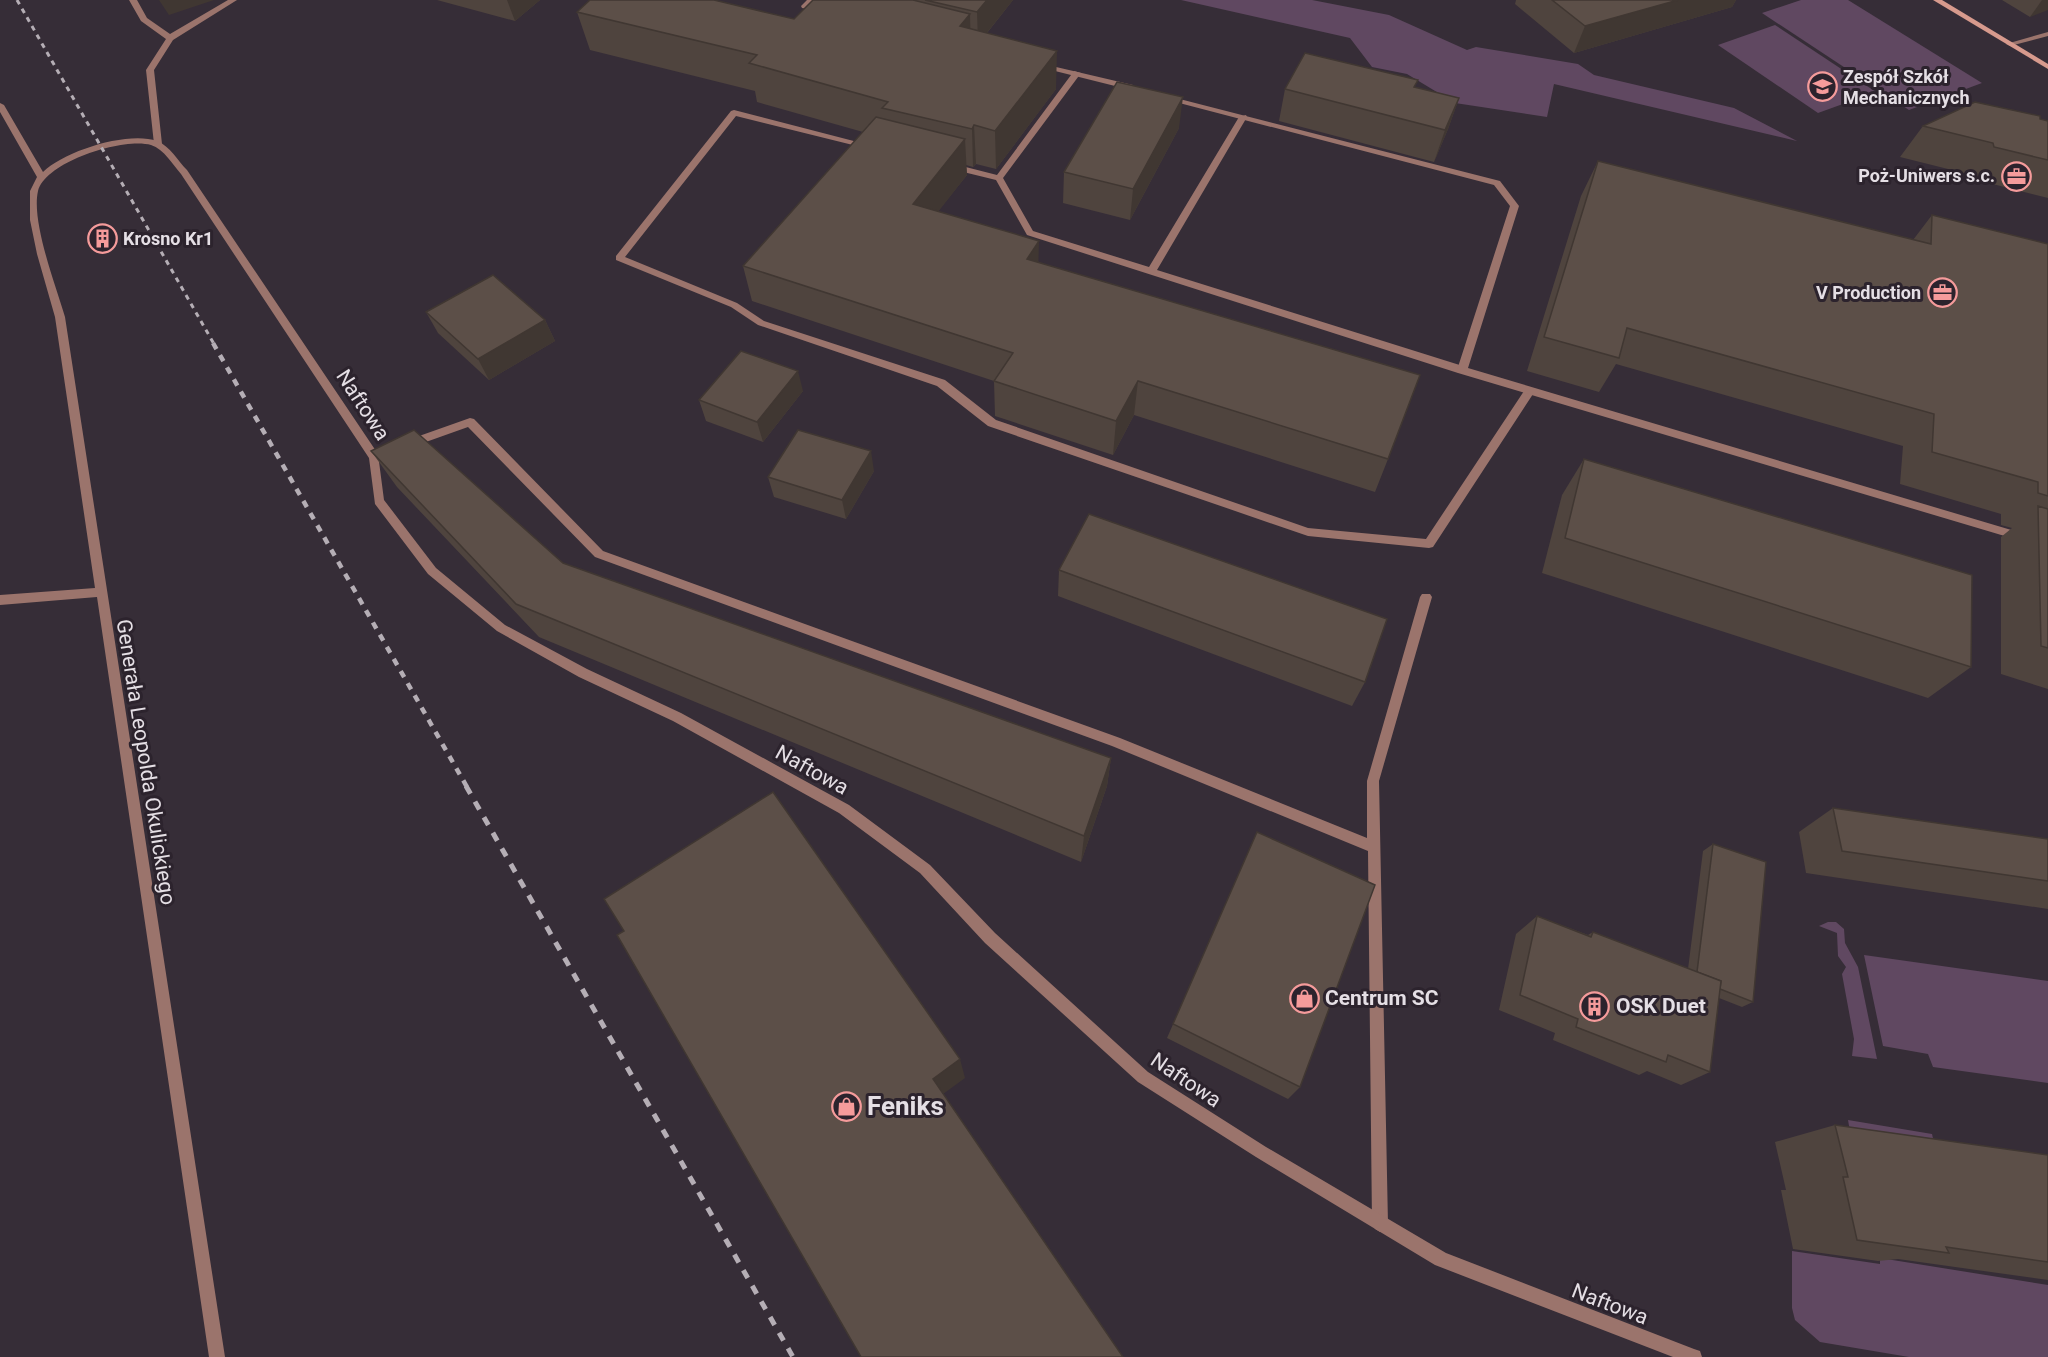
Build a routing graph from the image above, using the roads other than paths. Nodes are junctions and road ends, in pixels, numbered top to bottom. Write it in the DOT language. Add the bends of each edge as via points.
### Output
graph roads {
  1 [pos="133,0"];
  2 [pos="233,0"];
  3 [pos="811,0"];
  4 [pos="1937,0"];
  5 [pos="828,12"];
  6 [pos="2048,34"];
  7 [pos="170,38"];
  8 [pos="2010,44"];
  9 [pos="1031,62"];
  10 [pos="2048,67"];
  11 [pos="1077,73"];
  12 [pos="1143,91"];
  13 [pos="1154,94"];
  14 [pos="0,105"];
  15 [pos="1243,117"];
  16 [pos="158,144"];
  17 [pos="884,149"];
  18 [pos="941,163"];
  19 [pos="40,177"];
  20 [pos="999,177"];
  21 [pos="1151,272"];
  22 [pos="1462,370"];
  23 [pos="1530,391"];
  24 [pos="385,453"];
  25 [pos="2048,544"];
  26 [pos="100,592"];
  27 [pos="1426,597"];
  28 [pos="0,600"];
  29 [pos="1374,848"];
  30 [pos="1380,1224"];
  31 [pos="217,1357"];
  32 [pos="1694,1357"];
  1 -- 7 [label="street" via="144,20"];
  2 -- 7 [label="street"];
  3 -- 5 [label="street" via="805,6"];
  4 -- 8 [label="street"];
  6 -- 8 [label="street"];
  7 -- 16 [label="street" via="150,70"];
  8 -- 10 [label="street"];
  9 -- 11 [label="street"];
  11 -- 12 [label="street"];
  11 -- 20 [label="street"];
  13 -- 15 [label="street"];
  14 -- 19 [label="street"];
  15 -- 21 [label="street"];
  15 -- 22 [label="street" via="1497,183 1515,206"];
  16 -- 19 [label="street" via="142,140 100,147 66,160"];
  16 -- 24 [label="street, Naftowa" via="184,172"];
  17 -- 23 [label="street" via="734,112 619,258 734,305 761,323 941,383 992,423 1308,532 1429,544"];
  18 -- 20 [label="street"];
  19 -- 26 [label="street, Generała Leopolda Okulickiego" via="33,194 33,216 60,317"];
  20 -- 21 [label="street" via="1030,233"];
  21 -- 22 [label="street"];
  22 -- 23 [label="street"];
  23 -- 25 [label="street"];
  24 -- 29 [label="street" via="470,422 599,554 1116,742"];
  24 -- 30 [label="street, Naftowa" via="379,501 432,571 501,628 583,673 677,717 844,809 925,869 990,938 1143,1077"];
  26 -- 28 [label="street"];
  26 -- 31 [label="street, Generała Leopolda Okulickiego"];
  27 -- 29 [label="street" via="1373,782"];
  29 -- 30 [label="street"];
  30 -- 32 [label="street, Naftowa" via="1441,1259"];
}
